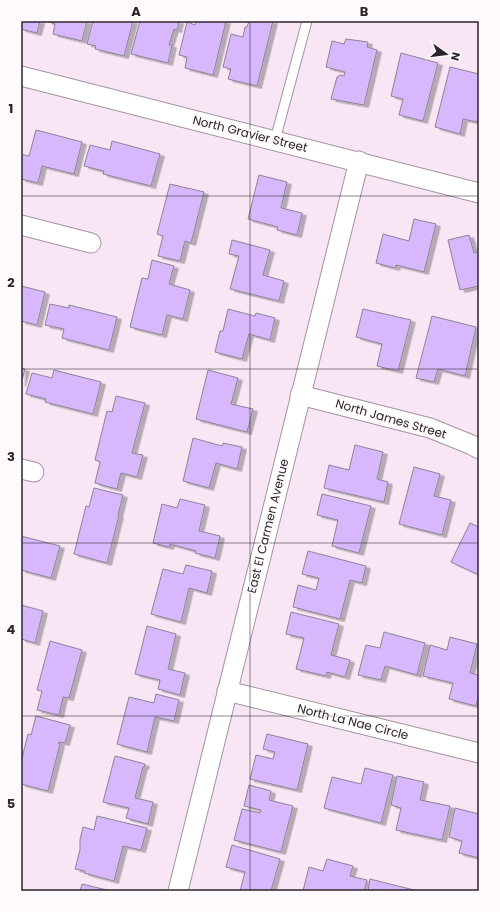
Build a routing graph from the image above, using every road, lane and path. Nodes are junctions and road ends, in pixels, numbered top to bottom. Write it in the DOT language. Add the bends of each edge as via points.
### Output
graph roads {
  1 [pos="307,21"];
  2 [pos="21,76"];
  3 [pos="275,140"];
  4 [pos="359,161"];
  5 [pos="479,193"];
  6 [pos="21,225"];
  7 [pos="91,243"];
  8 [pos="300,395"];
  9 [pos="479,449"];
  10 [pos="227,691"];
  11 [pos="479,753"];
  12 [pos="178,891"];
  1 -- 3 [label="lane"];
  2 -- 3 [label="street, North Gravier Street"];
  3 -- 4 [label="street, North Gravier Street"];
  4 -- 5 [label="street, North Gravier Street"];
  4 -- 8 [label="street, East El Carmen Avenue"];
  6 -- 7 [label="street"];
  8 -- 9 [label="street, North James Street" via="430,428"];
  8 -- 10 [label="street, East El Carmen Avenue"];
  10 -- 11 [label="street, North La Nae Circle"];
  10 -- 12 [label="street, East El Carmen Avenue"];
}
